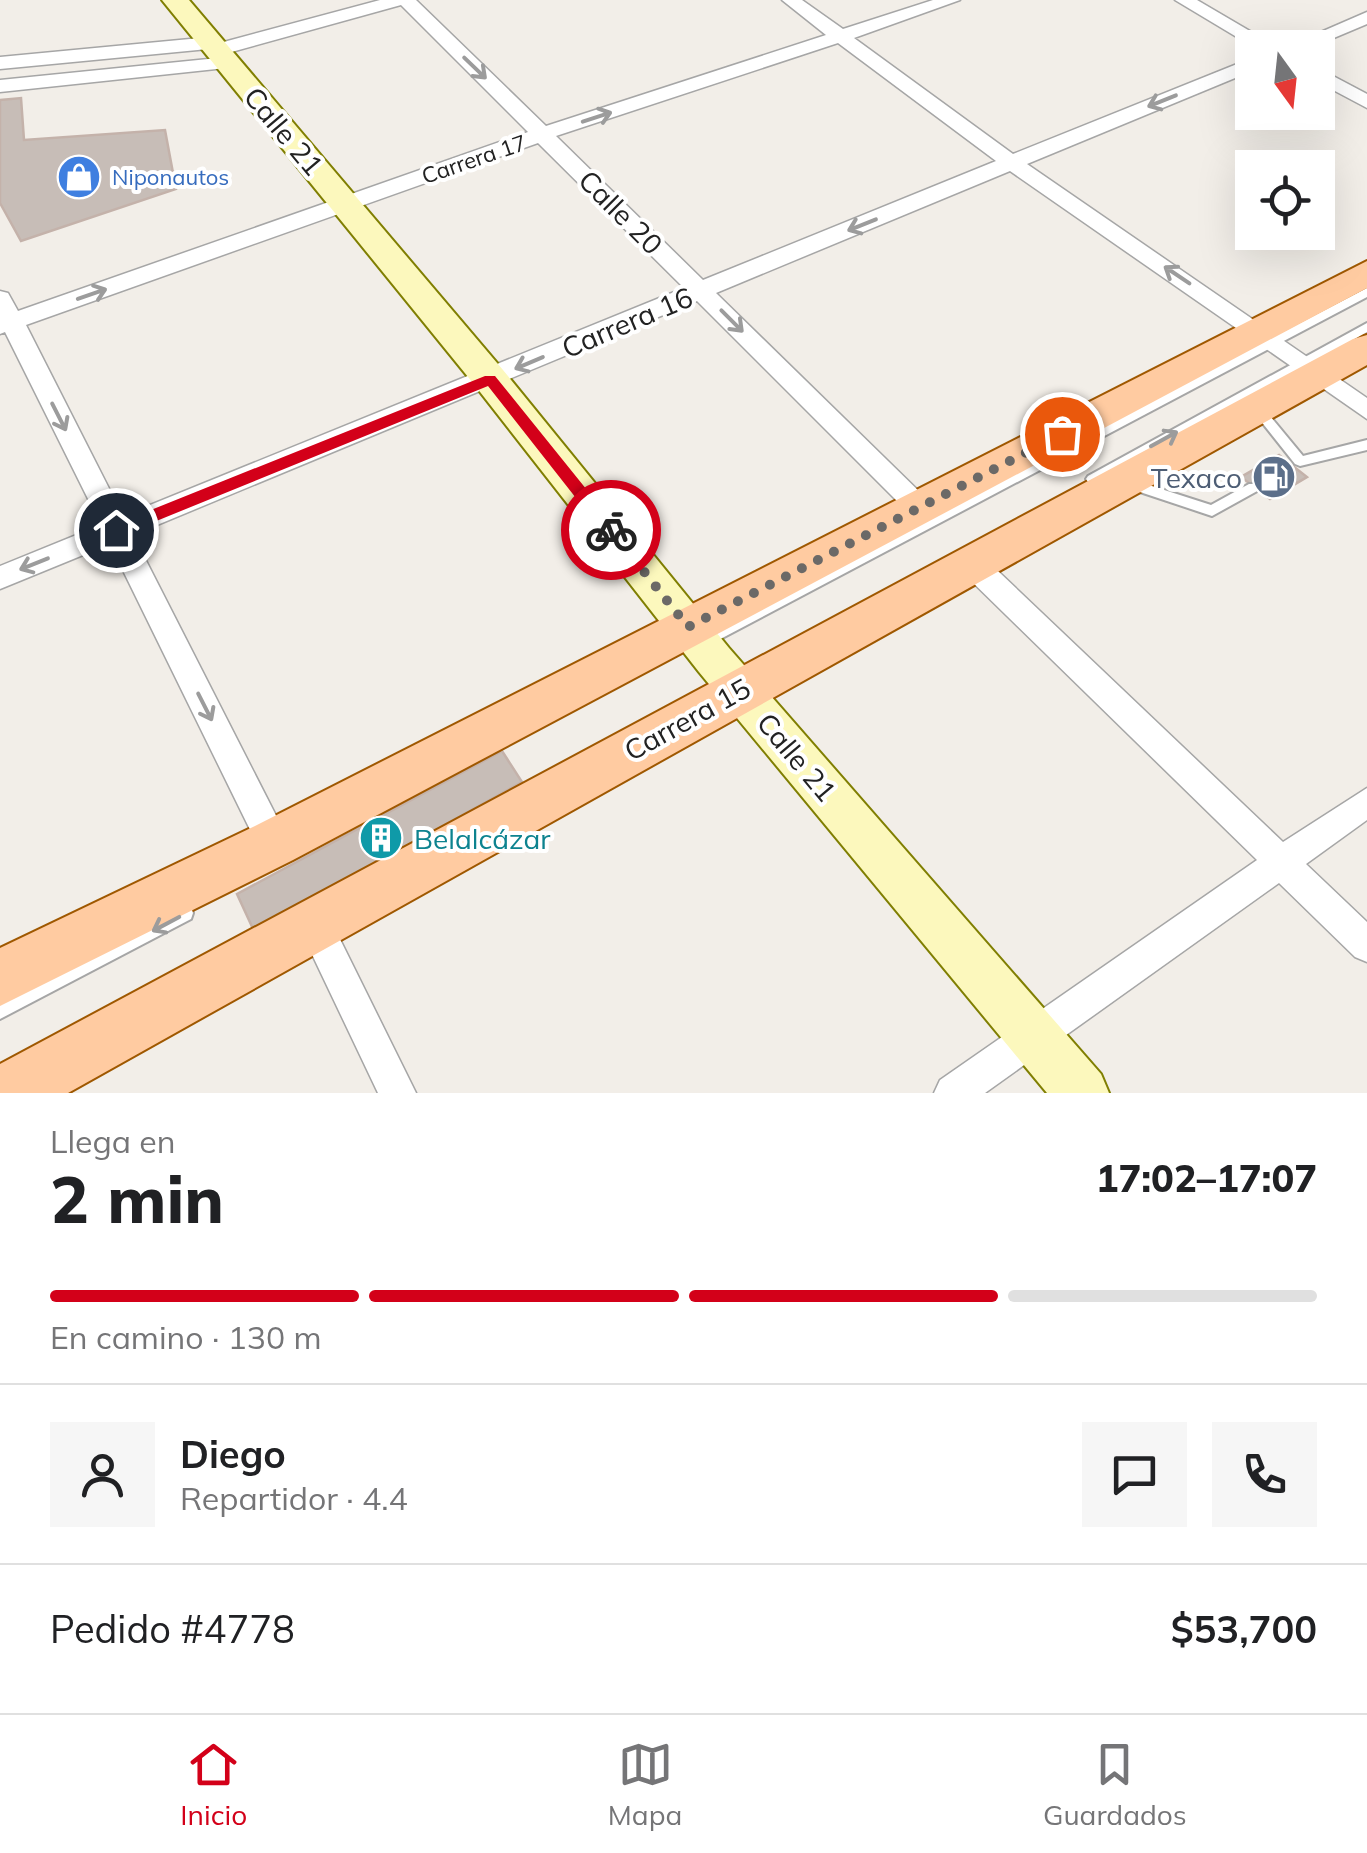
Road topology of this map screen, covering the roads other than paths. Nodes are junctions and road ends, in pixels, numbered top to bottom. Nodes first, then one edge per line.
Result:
1 (175, 0) edge
2 (403, 0) edge
3 (791, 0) edge
4 (951, 0) edge
5 (1184, 0) edge
6 (1367, 17) edge
7 (1238, 30) edge
8 (1335, 30) edge
9 (844, 36) junction
10 (219, 52) junction
11 (0, 63) edge
12 (1235, 71) edge
13 (1335, 84) edge
14 (0, 86) edge
15 (1367, 102) edge
16 (543, 134) junction
17 (1012, 163) junction
18 (345, 204) junction
19 (1367, 273) edge
20 (701, 290) junction
21 (1367, 292) edge
22 (4, 315) edge
23 (1367, 327) edge
24 (1264, 336) junction
25 (1367, 348) edge
26 (1309, 369) junction
27 (490, 379) junction
28 (1256, 407) junction
29 (1367, 410) edge
30 (1367, 444) edge
31 (1123, 482) junction
32 (1254, 487) dead end
33 (921, 508) junction
34 (116, 530) junction
35 (970, 562) junction
36 (0, 578) edge
37 (692, 640) junction
38 (735, 685) junction
39 (583, 758) dead end
40 (1367, 802) edge
41 (274, 843) junction
42 (1282, 862) junction
43 (202, 904) dead end
44 (316, 927) junction
45 (1367, 945) edge
46 (0, 978) edge
47 (0, 1010) edge
48 (1035, 1035) junction
49 (8, 1093) edge
50 (397, 1093) edge
51 (952, 1093) edge
52 (1082, 1093) edge

1 - 10 main road, Calle 21
2 - 10 street
2 -> 16 street, Calle 20
3 - 9 street
4 - 9 street, Carrera 17
5 - 7 street
6 - 8 street
16 -> 9 street, Carrera 17
9 - 17 street
10 - 11 street
10 - 14 street
10 - 18 main road, Calle 21
12 -> 17 street, Carrera 16
13 - 15 street
16 - 18 street, Carrera 17
16 - 20 street, Calle 20
17 -> 20 street, Carrera 16
24 -> 17 street
22 -> 18 street, Carrera 17
18 - 27 main road, Calle 21
19 - 24 main road
20 -> 27 street, Carrera 16
20 -> 33 street, Calle 20
21 - 24 lane
22 -> 34 street
23 - 26 lane
24 - 26 street
24 - 33 main road
24 - 37 lane
25 - 26 main road, Carrera 15
26 - 28 main road, Carrera 15
26 - 29 street
38 -> 26 lane
27 - 34 street, Carrera 16
27 - 37 main road, Calle 21
28 - 30 lane
28 - 31 main road, Carrera 15
31 - 32 lane
31 - 35 main road, Carrera 15
33 - 37 main road
34 -> 36 street, Carrera 16
34 -> 41 street
35 - 38 main road, Carrera 15
35 - 42 street
37 - 38 main road, Calle 21
37 - 41 main road
38 - 39 lane
38 - 44 main road, Carrera 15
38 - 48 main road, Calle 21
40 - 42 street
41 - 46 main road
42 - 45 street
42 - 48 street
43 -> 47 lane
44 - 49 main road, Carrera 15
44 - 50 street
48 - 51 street
48 - 52 main road, Calle 21

